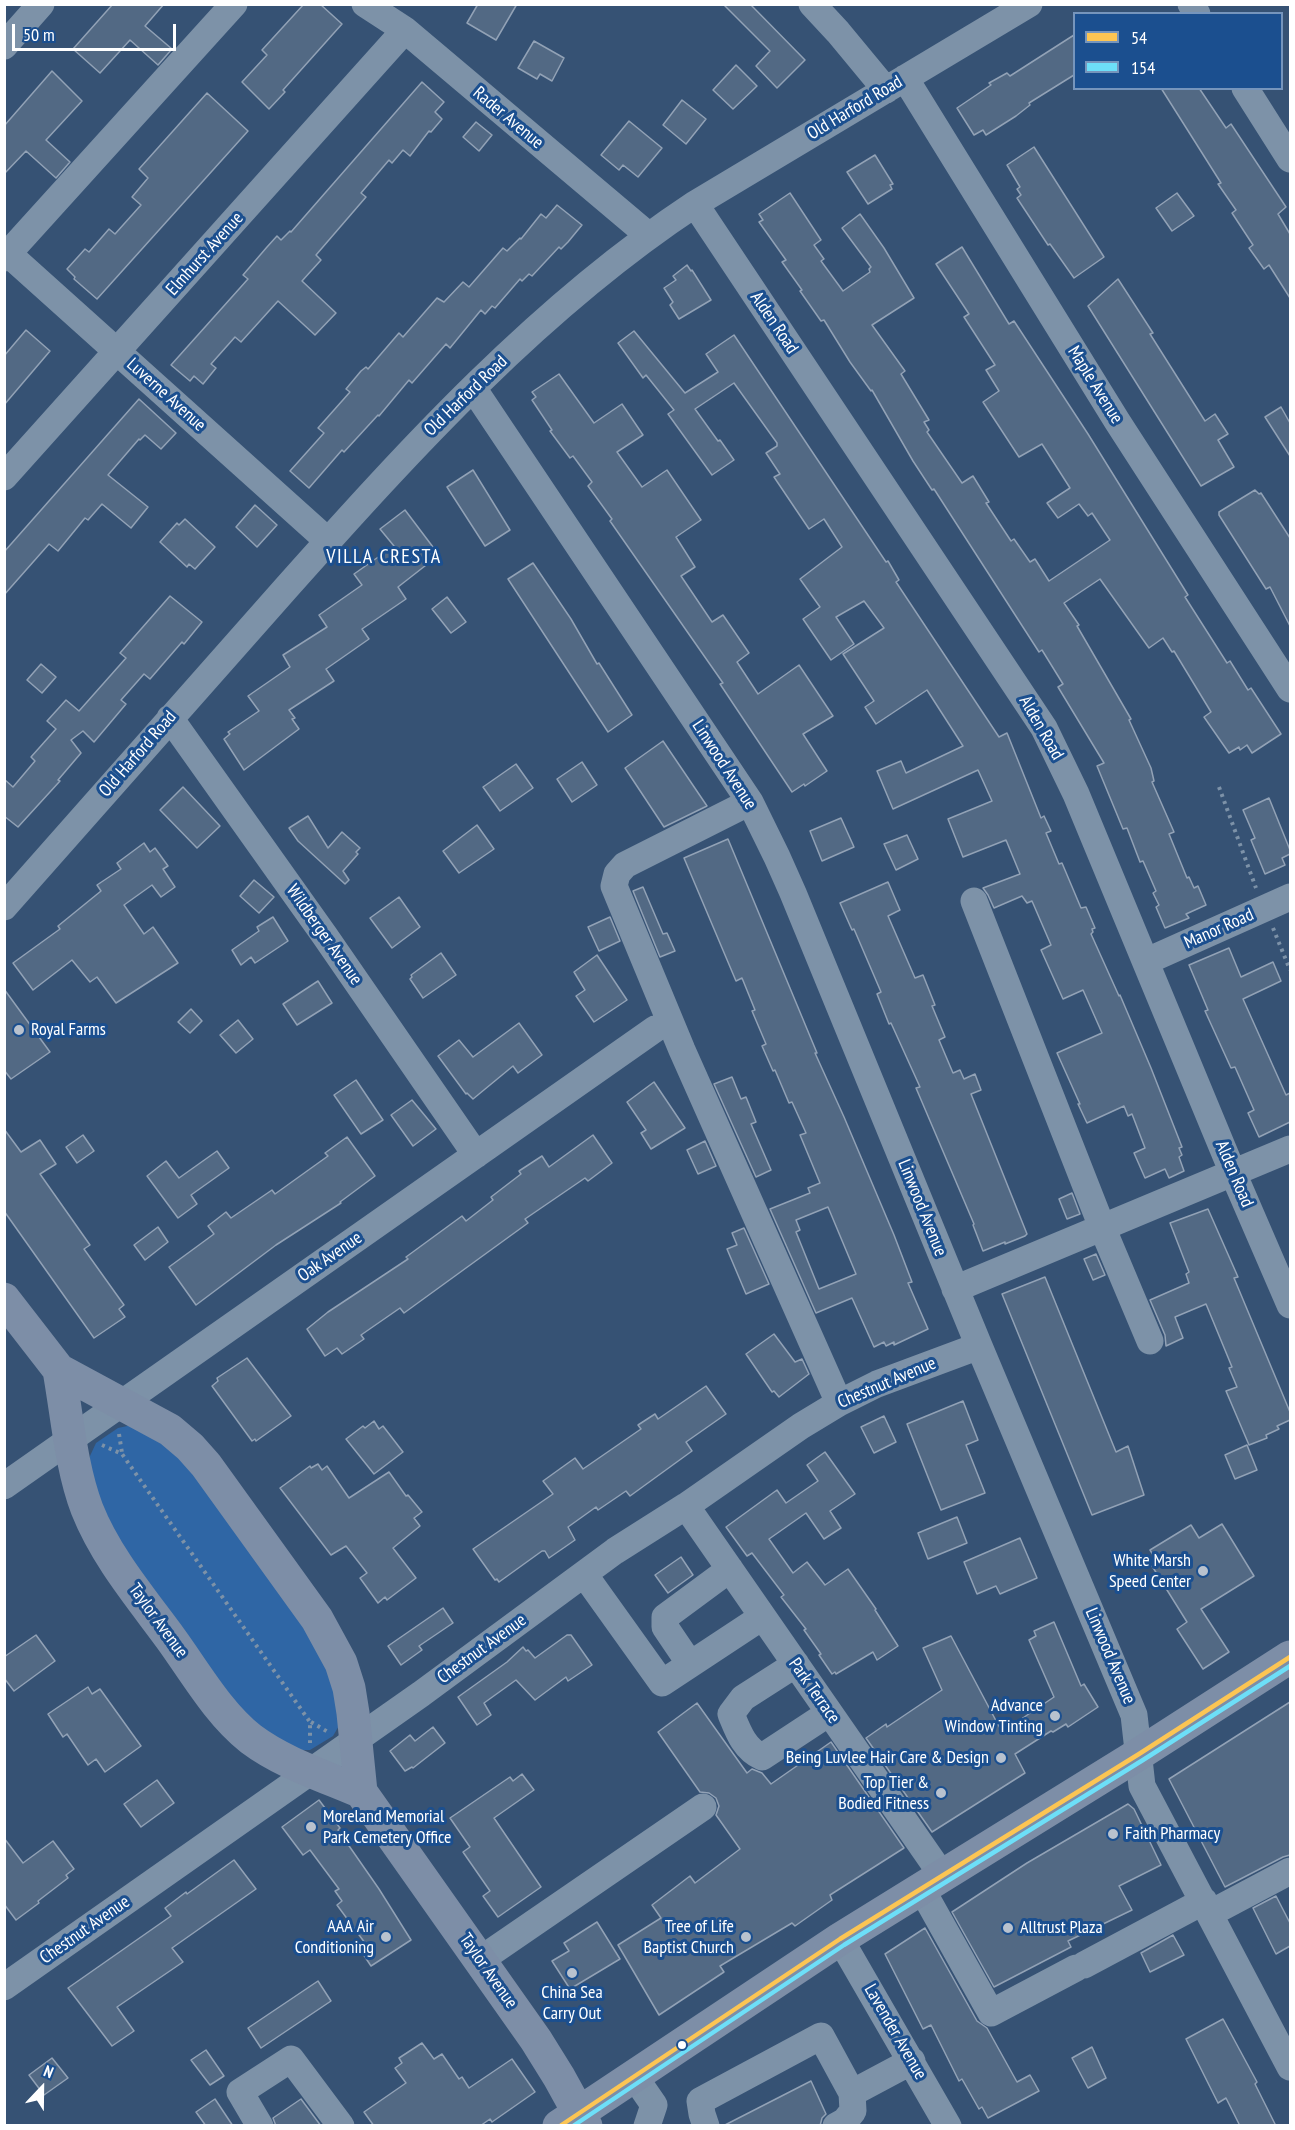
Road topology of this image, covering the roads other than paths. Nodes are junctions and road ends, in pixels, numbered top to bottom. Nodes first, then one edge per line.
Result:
1 (41, 4) edge
2 (234, 4) edge
3 (365, 4) edge
4 (812, 4) edge
5 (1029, 4) edge
6 (405, 30) junction
7 (4, 46) edge
8 (895, 84) junction
9 (1246, 90) edge
10 (1290, 159) edge
11 (695, 204) junction
12 (648, 235) junction
13 (6, 254) edge
14 (117, 351) junction
15 (473, 388) junction
16 (4, 477) edge
17 (328, 541) junction
18 (1290, 689) edge
19 (170, 718) junction
20 (750, 802) junction
21 (1290, 897) edge
22 (974, 901) dead end
23 (4, 907) edge
24 (1147, 961) junction
25 (655, 1029) dead end
26 (1290, 1149) edge
27 (476, 1155) junction
28 (1233, 1173) junction
29 (1102, 1227) junction
30 (955, 1289) junction
31 (1290, 1305) edge
32 (8, 1311) edge
33 (1150, 1341) dead end
34 (979, 1346) junction
35 (59, 1370) junction
36 (839, 1403) junction
37 (119, 1416) junction
38 (84, 1441) junction
39 (4, 1486) edge
40 (686, 1506) junction
41 (730, 1569) junction
42 (584, 1574) junction
43 (762, 1617) junction
44 (1290, 1657) edge
45 (690, 1664) junction
46 (796, 1664) junction
47 (829, 1713) junction
48 (344, 1738) junction
49 (1139, 1754) junction
50 (311, 1761) junction
51 (361, 1792) junction
52 (703, 1807) dead end
53 (1290, 1871) edge
54 (931, 1881) junction
55 (1208, 1907) junction
56 (840, 1938) junction
57 (480, 1960) junction
58 (4, 1986) edge
59 (912, 2061) junction
60 (1290, 2067) edge
61 (634, 2076) junction
62 (852, 2093) junction
63 (703, 2113) edge
64 (575, 2121) edge
65 (260, 2126) edge
66 (341, 2126) edge
67 (647, 2126) edge
68 (837, 2126) edge
69 (948, 2126) edge

1 - 7 street
2 - 13 street
3 - 6 street, Rader Avenue
4 - 8 street, Maple Avenue
5 - 8 street, Old Harford Road
6 - 12 street, Rader Avenue
6 - 14 street, Elmhurst Avenue
8 - 11 street, Old Harford Road
8 - 18 street, Maple Avenue
9 - 10 street
11 - 12 street, Old Harford Road
11 - 24 street, Alden Road
12 - 15 street, Old Harford Road
13 - 14 street, Luverne Avenue
14 - 16 street, Elmhurst Avenue
14 - 17 street, Luverne Avenue
15 - 17 street, Old Harford Road
15 - 20 street, Linwood Avenue
17 - 19 street, Old Harford Road
19 - 23 street, Old Harford Road
19 - 27 street, Wildberger Avenue
20 - 30 street, Linwood Avenue
20 - 36 street
21 - 24 street, Manor Road
22 - 29 street
24 - 28 street, Alden Road
25 - 27 street, Oak Avenue
26 - 28 street
27 - 37 street, Oak Avenue
28 - 29 street
28 - 31 street, Alden Road
29 - 30 street
29 - 33 street
30 - 34 street, Linwood Avenue
32 - 35 main road, Taylor Avenue
34 - 36 street, Chestnut Avenue
34 - 49 street, Linwood Avenue
35 - 37 main road, Taylor Avenue
35 - 38 main road, Taylor Avenue
36 - 40 street, Chestnut Avenue
37 - 38 street, Oak Avenue
37 - 48 main road, Taylor Avenue
38 - 39 street, Oak Avenue
38 - 50 main road, Taylor Avenue
40 - 41 street, Park Terrace
40 - 42 street, Chestnut Avenue
41 - 43 street, Park Terrace
41 - 45 street
42 - 45 street
42 - 48 street, Chestnut Avenue
43 - 45 street
43 - 46 street, Park Terrace
44 - 49 main road
46 - 47 street, Park Terrace
46 - 47 street
47 - 54 street, Park Terrace
48 - 50 street, Chestnut Avenue
48 - 51 main road, Taylor Avenue
49 - 54 main road
49 - 55 street, Linwood Avenue
50 - 51 main road, Taylor Avenue
50 - 58 street, Chestnut Avenue
51 - 57 main road, Taylor Avenue
52 - 57 street
53 - 55 street
54 - 55 street, Park Terrace
54 - 56 main road
55 - 60 street, Linwood Avenue
56 - 59 street, Lavender Avenue
56 - 61 main road
57 - 64 main road, Taylor Avenue
59 - 62 street
59 - 69 street, Lavender Avenue
61 - 64 main road
61 - 67 street
62 - 63 street
62 - 68 street
65 - 66 street

